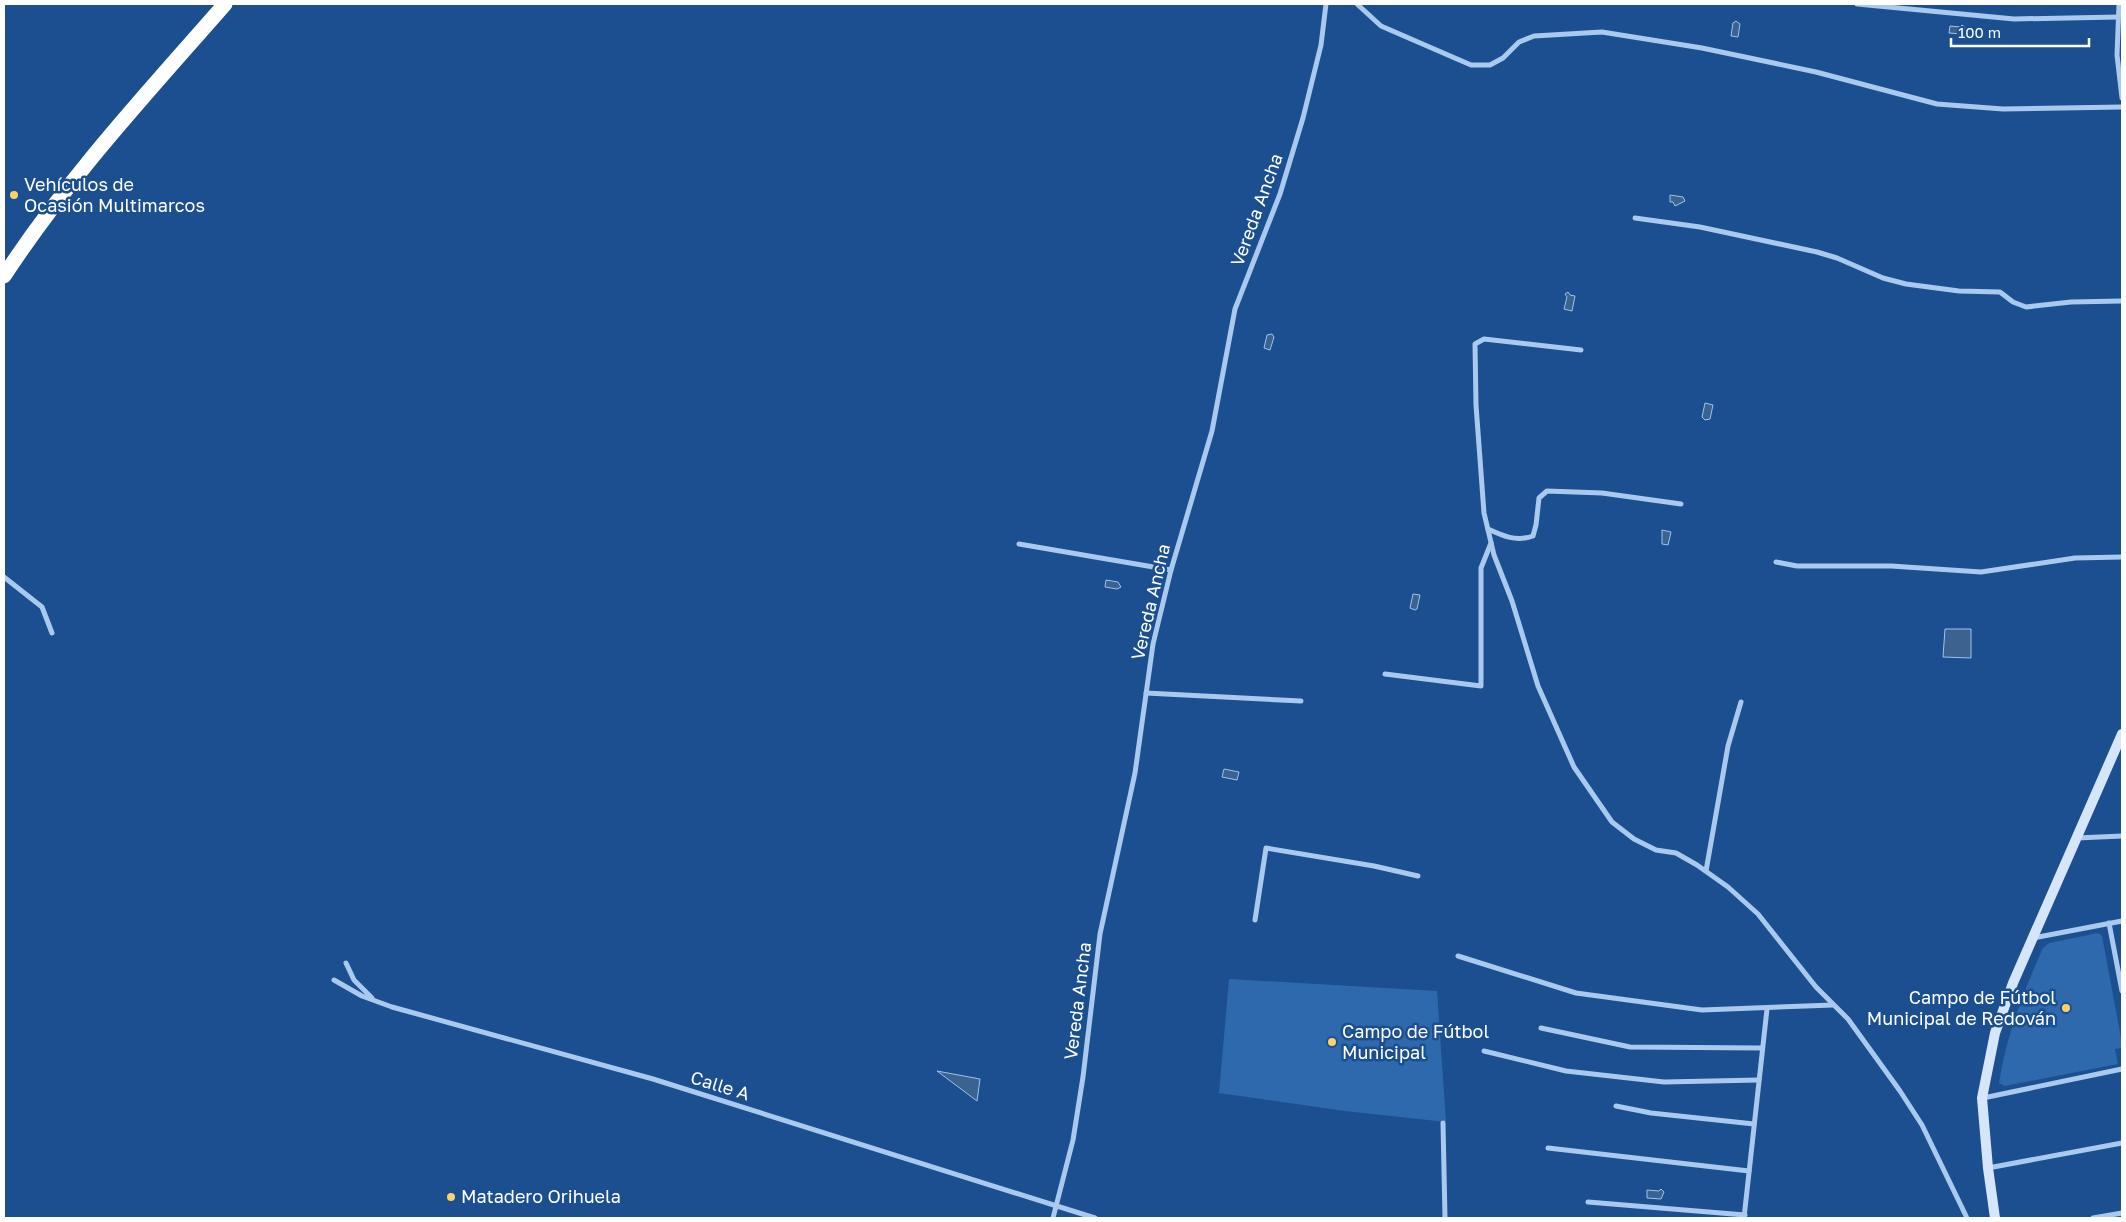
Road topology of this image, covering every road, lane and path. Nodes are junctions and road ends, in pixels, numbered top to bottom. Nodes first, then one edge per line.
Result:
1 (225, 4) edge
2 (1326, 4) edge
3 (1357, 4) edge
4 (1857, 4) edge
5 (2119, 4) edge
6 (2118, 17) junction
7 (2122, 98) edge
8 (2122, 107) edge
9 (1635, 218) dead end
10 (6, 272) edge
11 (2122, 300) edge
12 (1581, 350) dead end
13 (1680, 504) dead end
14 (1488, 529) junction
15 (1491, 543) junction
16 (1019, 544) dead end
17 (2122, 557) edge
18 (1776, 562) dead end
19 (1170, 570) junction
20 (4, 577) edge
21 (52, 633) dead end
22 (1385, 674) dead end
23 (1146, 693) junction
24 (1301, 701) dead end
25 (1742, 702) dead end
26 (2122, 734) edge
27 (2122, 836) edge
28 (2077, 838) junction
29 (1706, 871) junction
30 (1418, 876) dead end
31 (1255, 920) dead end
32 (2122, 921) edge
33 (2109, 923) junction
34 (2033, 938) junction
35 (1458, 956) dead end
36 (346, 962) dead end
37 (334, 980) dead end
38 (2122, 991) edge
39 (374, 1000) junction
40 (1834, 1005) junction
41 (1767, 1008) junction
42 (1541, 1028) dead end
43 (1762, 1048) junction
44 (1484, 1051) dead end
45 (2122, 1069) edge
46 (1759, 1080) junction
47 (1982, 1098) junction
48 (1616, 1106) dead end
49 (1443, 1123) dead end
50 (1754, 1124) junction
51 (2122, 1143) edge
52 (1548, 1148) dead end
53 (1988, 1168) junction
54 (1750, 1170) junction
55 (1588, 1202) dead end
56 (1056, 1206) junction
57 (2122, 1212) edge
58 (1745, 1217) edge
59 (1053, 1218) edge
60 (1095, 1218) edge
61 (1446, 1218) edge
62 (1967, 1218) edge
63 (1996, 1218) edge
64 (2093, 1218) edge

1 - 10 highway
2 - 19 street, Vereda Ancha
3 - 8 street
4 - 6 street
5 - 6 street
6 - 7 street
9 - 11 street
12 - 14 street
13 - 14 street
14 - 15 street
15 - 22 street
15 - 29 street
16 - 19 street
17 - 18 street
19 - 23 street, Vereda Ancha
20 - 21 street
23 - 24 street
23 - 56 street, Vereda Ancha
25 - 29 street
26 - 28 street
27 - 28 street
28 - 34 street
29 - 40 street
30 - 31 street
32 - 33 street
33 - 34 street
33 - 38 street
34 - 47 street
35 - 41 street
36 - 39 street
37 - 39 street, Calle A
39 - 56 street, Calle A
40 - 41 street
40 - 62 street
41 - 43 street
42 - 43 street
43 - 46 street
44 - 46 street
45 - 47 street
46 - 50 street
47 - 53 street
48 - 50 street
49 - 61 street
50 - 54 street
51 - 53 street
52 - 54 street
53 - 63 street
54 - 58 street
55 - 58 street
56 - 59 street, Vereda Ancha
56 - 60 street, Calle A
57 - 64 street

